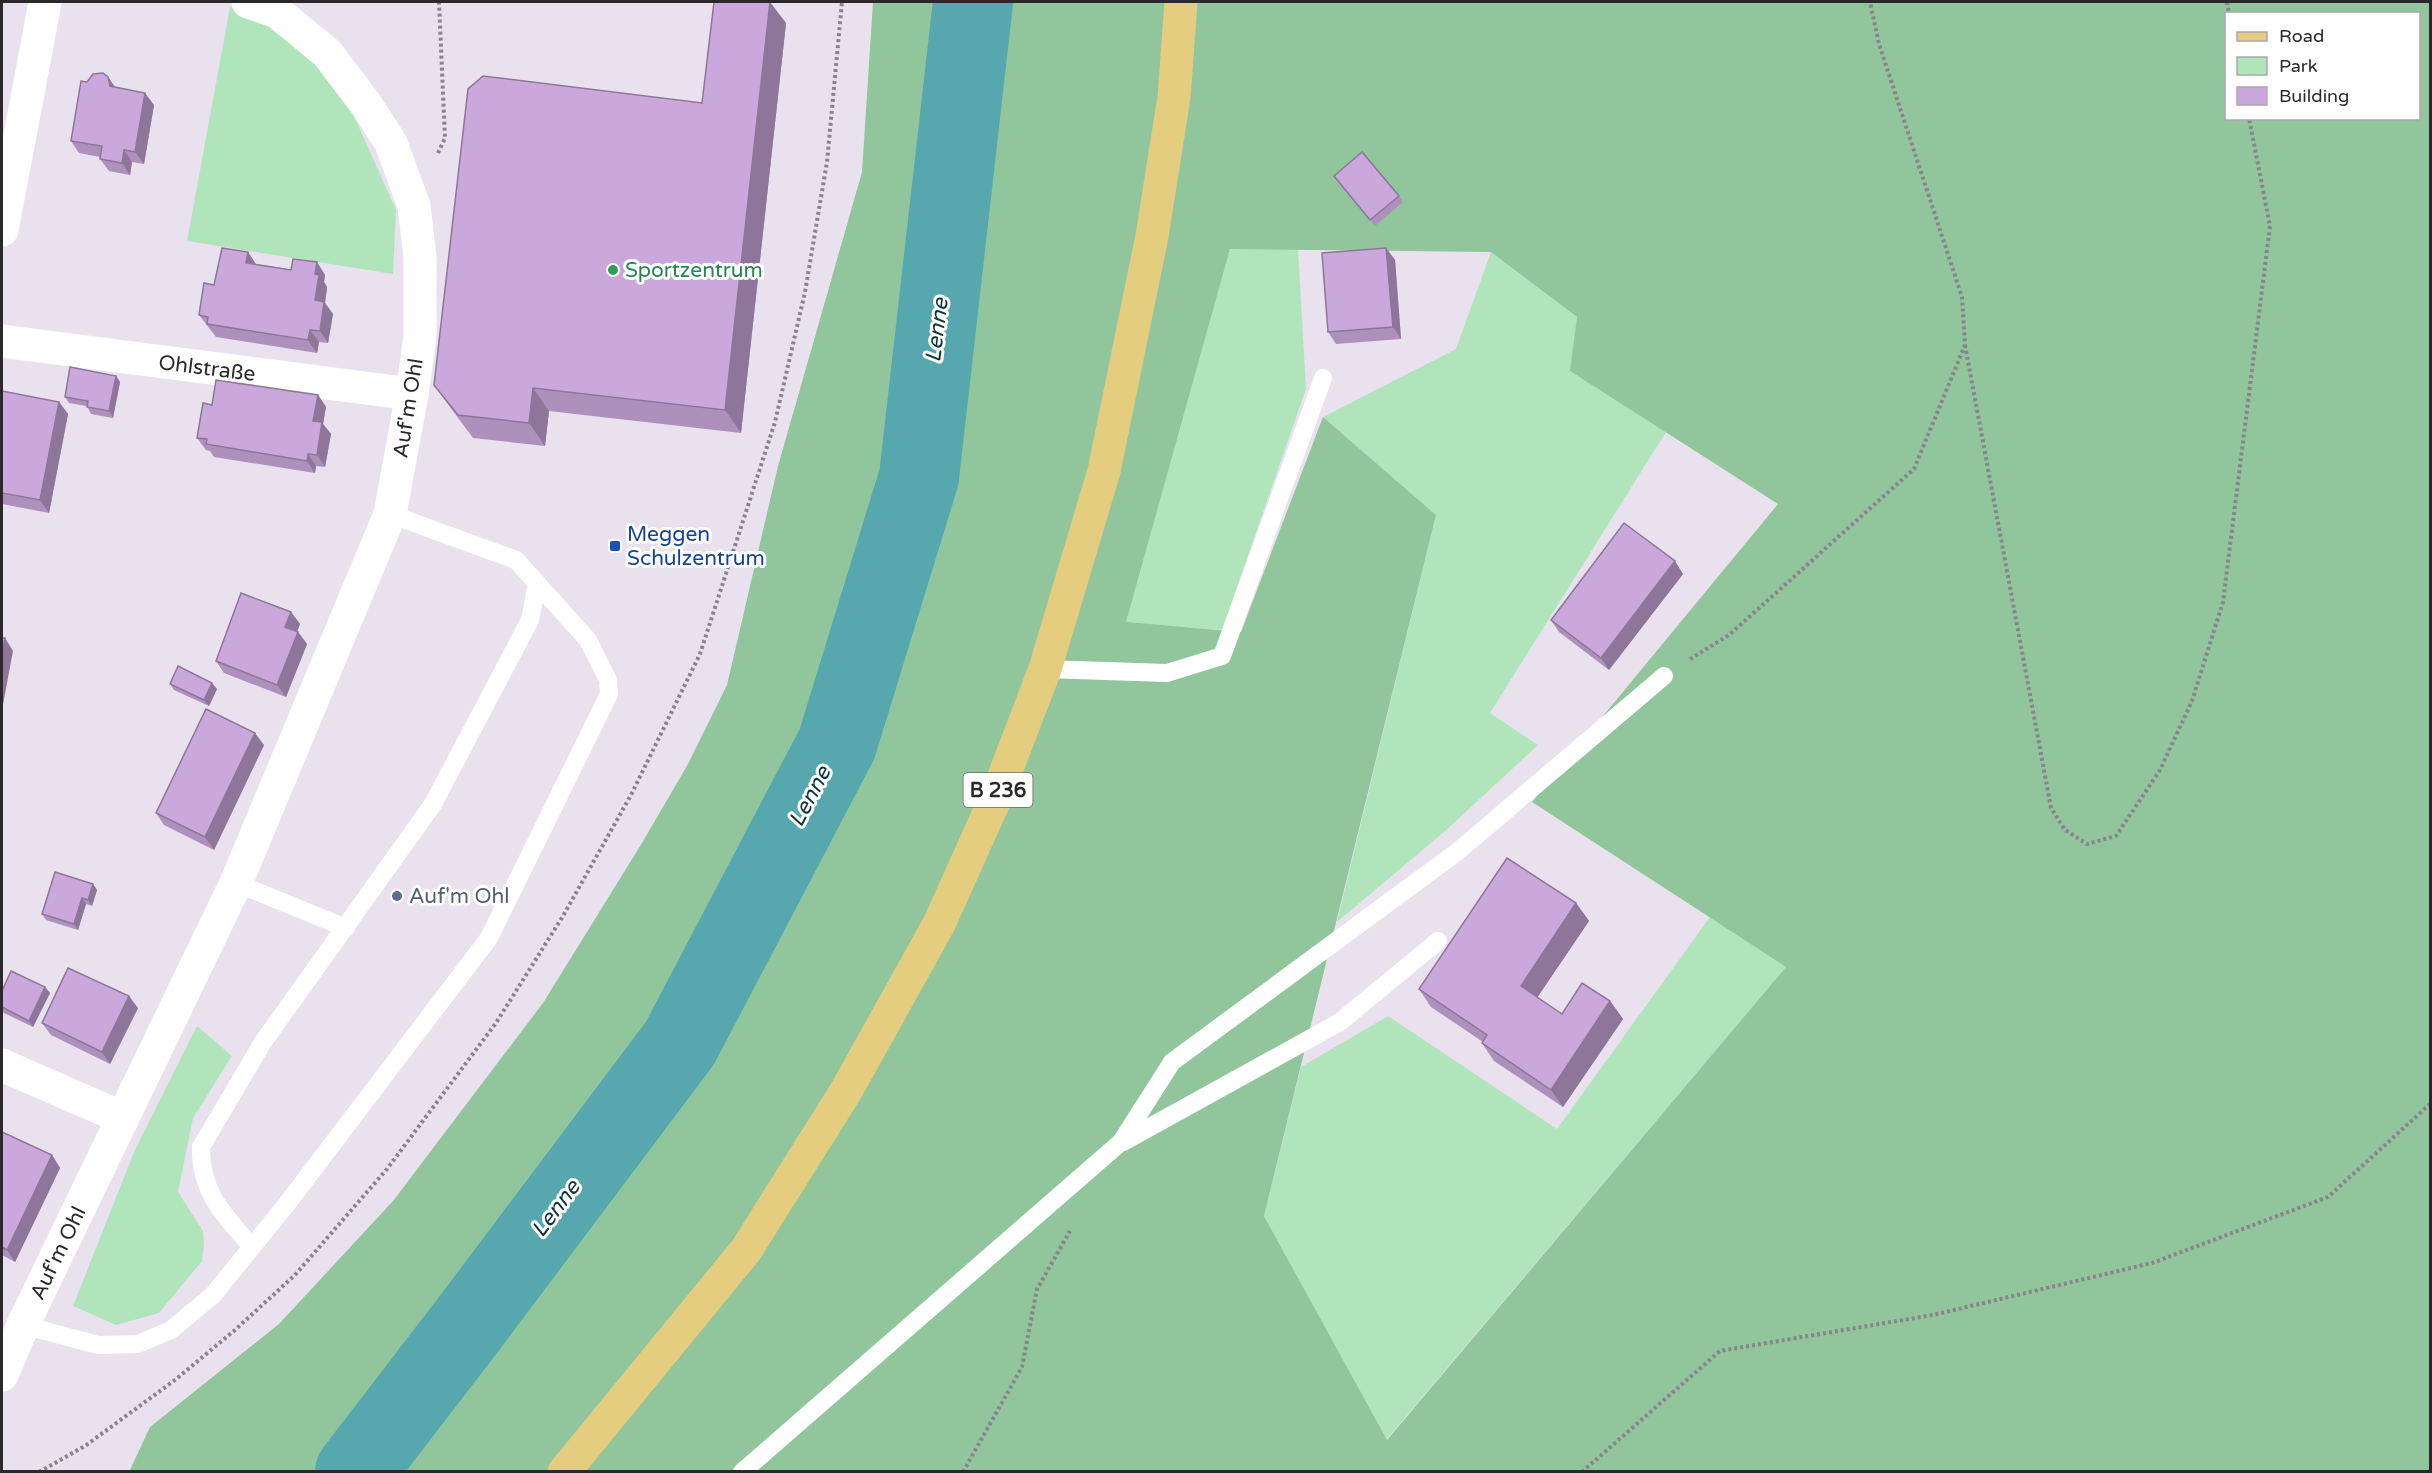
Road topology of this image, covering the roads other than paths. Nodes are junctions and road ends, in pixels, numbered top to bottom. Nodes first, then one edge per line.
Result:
1 (248, 2) edge
2 (1181, 2) edge
3 (45, 3) dead end
4 (2, 230) edge
5 (2, 341) edge
6 (1323, 378) dead end
7 (412, 394) junction
8 (390, 514) junction
9 (537, 583) junction
10 (1045, 669) junction
11 (1664, 676) road end
12 (236, 883) junction
13 (346, 928) junction
14 (1438, 941) dead end
15 (2, 1065) edge
16 (123, 1118) junction
17 (1121, 1142) junction
18 (252, 1247) junction
19 (23, 1324) junction
20 (2, 1375) edge
21 (564, 1472) edge
22 (742, 1472) edge

1 - 7 street, Auf'm Ohl
2 - 10 main road, B 236
3 - 4 street
5 - 7 street, Ohlstraße
6 - 10 lane
7 - 8 street, Auf'm Ohl
8 - 9 lane
8 - 12 street, Auf'm Ohl
9 - 13 lane
9 - 18 lane
10 - 21 main road, B 236
11 - 17 lane
12 - 13 lane
12 - 16 street, Auf'm Ohl
13 - 18 lane
14 - 17 lane
15 - 16 street
16 - 19 street, Auf'm Ohl
17 - 22 lane
18 - 19 lane
19 - 20 street, Auf'm Ohl

